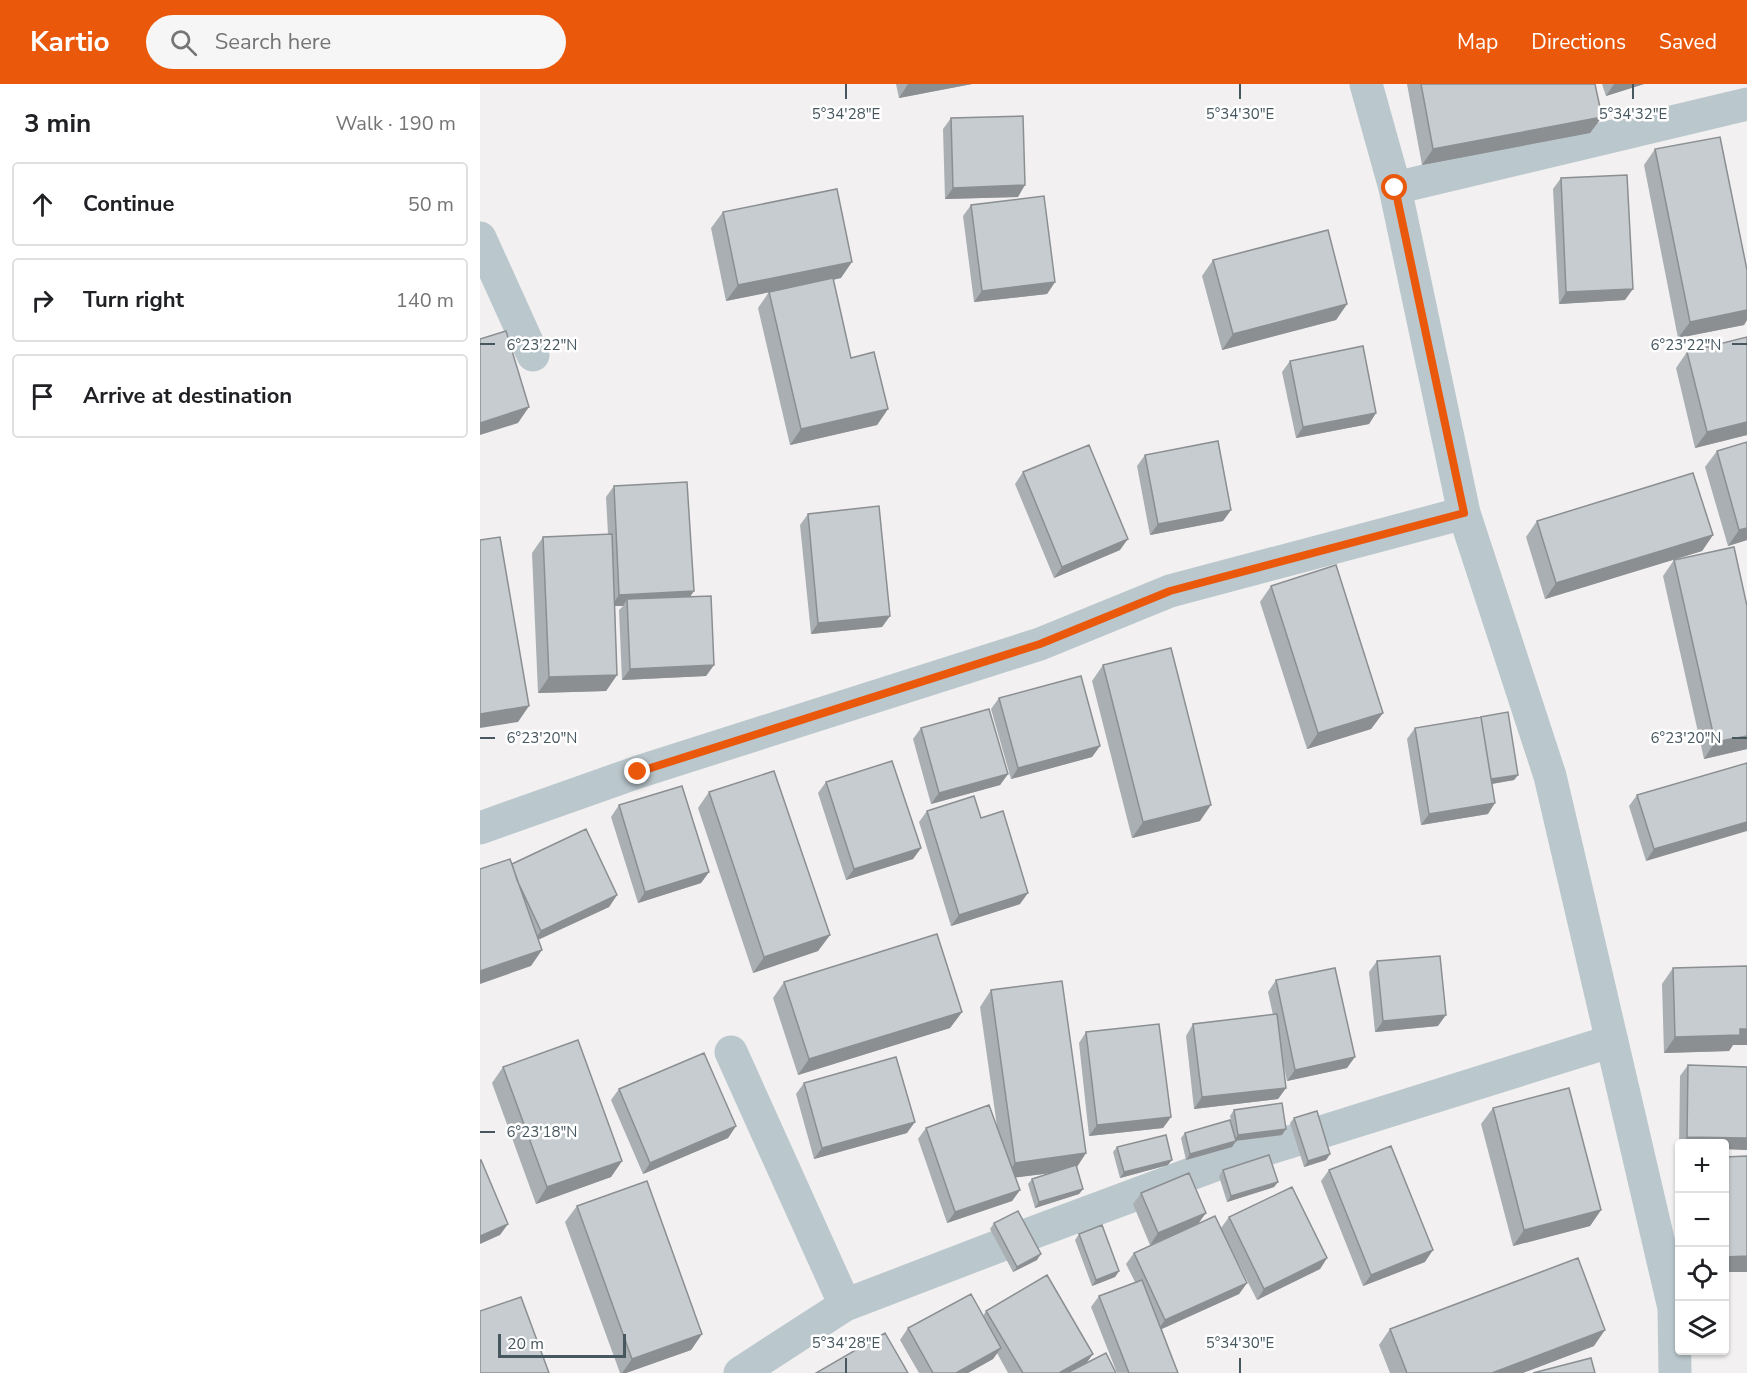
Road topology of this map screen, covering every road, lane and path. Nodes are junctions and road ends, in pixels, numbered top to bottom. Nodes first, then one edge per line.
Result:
1 (1366, 84) edge
2 (1747, 104) edge
3 (1395, 188) junction
4 (480, 238) edge
5 (533, 355) dead end
6 (1464, 513) junction
7 (480, 828) edge
8 (1612, 1041) junction
9 (730, 1052) dead end
10 (845, 1305) junction
11 (740, 1373) edge
12 (1675, 1373) edge

1 - 3 street
2 - 3 street
3 - 6 street
4 - 5 street
6 - 7 street
6 - 8 street
8 - 10 street
8 - 12 street
9 - 10 street
10 - 11 street

